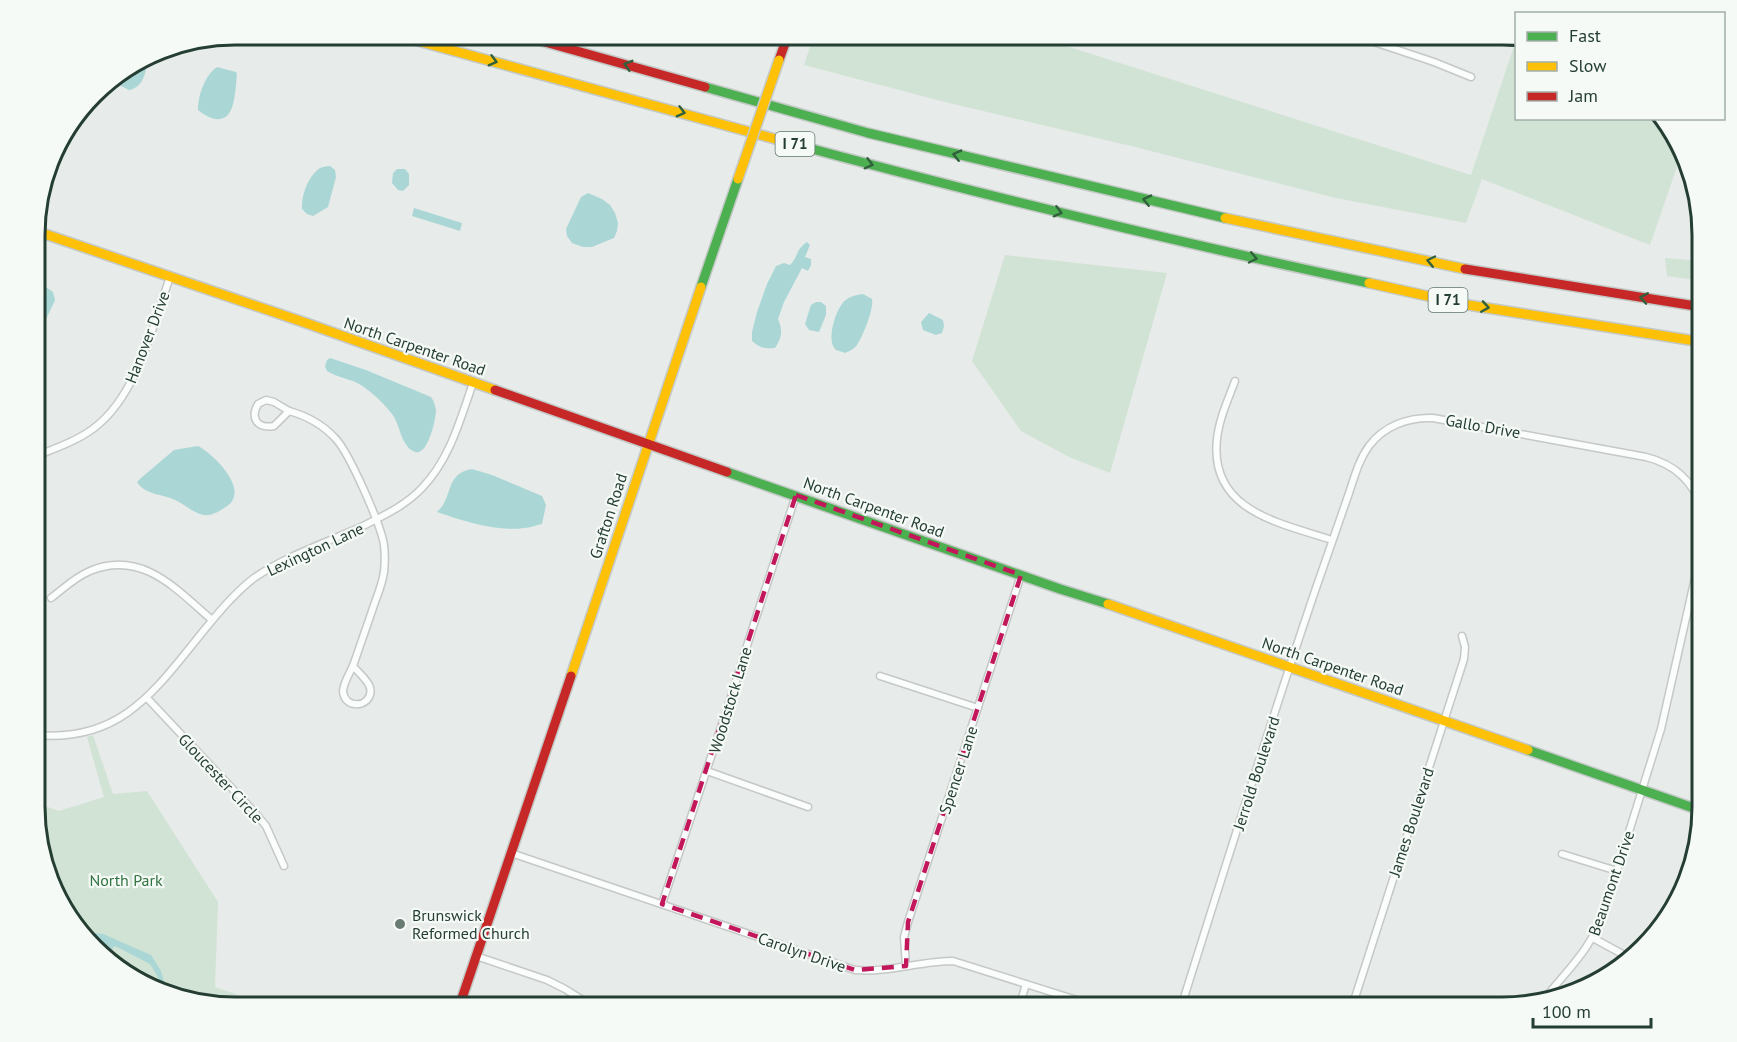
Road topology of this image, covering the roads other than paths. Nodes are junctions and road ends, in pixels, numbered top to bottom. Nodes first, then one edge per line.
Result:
1 (436, 45) edge
2 (559, 45) edge
3 (784, 45) edge
4 (1385, 45) edge
5 (1471, 77) dead end
6 (45, 234) edge
7 (170, 277) junction
8 (1692, 305) edge
9 (1692, 340) edge
10 (1235, 381) dead end
11 (473, 383) junction
12 (289, 411) junction
13 (648, 444) junction
14 (45, 453) edge
15 (1692, 486) edge
16 (796, 495) junction
17 (376, 520) junction
18 (1332, 540) junction
19 (1021, 575) junction
20 (1692, 591) edge
21 (51, 598) dead end
22 (212, 620) junction
23 (1462, 636) dead end
24 (353, 666) junction
25 (1290, 667) junction
26 (880, 676) dead end
27 (147, 698) junction
28 (978, 708) junction
29 (1443, 721) junction
30 (45, 736) edge
31 (707, 771) junction
32 (1642, 790) junction
33 (808, 807) dead end
34 (1692, 808) edge
35 (511, 853) junction
36 (1563, 854) dead end
37 (284, 866) dead end
38 (1617, 871) junction
39 (662, 904) junction
40 (1593, 938) junction
41 (1622, 954) edge
42 (476, 956) junction
43 (906, 966) junction
44 (1026, 984) junction
45 (1551, 991) edge
46 (462, 997) edge
47 (578, 997) edge
48 (1022, 997) edge
49 (1067, 997) edge
50 (1184, 997) edge
51 (1355, 997) edge

1 -> 9 main road, I 71
8 -> 2 main road, I 71
3 - 13 main road, Grafton Road, bridge
4 - 5 street
6 - 7 main road, North Carpenter Road
7 - 11 main road, North Carpenter Road
7 - 14 street, Hanover Drive
10 - 18 street
11 - 13 main road, North Carpenter Road
11 - 17 street, Lexington Lane
12 - 12 street
12 - 17 street
13 - 16 main road, North Carpenter Road
13 - 35 main road, Grafton Road
15 - 18 street, Gallo Drive
16 - 19 main road, North Carpenter Road
16 - 31 street, Woodstock Lane
17 - 22 street, Lexington Lane
17 - 24 street
18 - 25 street, Jerrold Boulevard
19 - 25 main road, North Carpenter Road
19 - 28 street, Spencer Lane
20 - 32 street, Beaumont Drive
21 - 22 street
22 - 27 street, Lexington Lane
23 - 29 street, James Boulevard
24 - 24 street
25 - 29 main road, North Carpenter Road
25 - 50 street, Jerrold Boulevard
26 - 28 street
27 - 30 street, Lexington Lane
27 - 37 street, Gloucester Circle
28 - 43 street, Spencer Lane
29 - 32 main road, North Carpenter Road
29 - 51 street, James Boulevard
31 - 33 street
31 - 39 street, Woodstock Lane
32 - 34 main road, North Carpenter Road
32 - 38 street, Beaumont Drive
35 - 39 street, Carolyn Drive
35 - 42 main road, Grafton Road
36 - 38 street
38 - 40 street, Beaumont Drive
39 - 43 street, Carolyn Drive
40 - 41 street
40 - 45 street, Beaumont Drive
42 - 46 main road, Grafton Road
42 - 47 street
43 - 44 street, Carolyn Drive
44 - 48 street
44 - 49 street, Carolyn Drive

